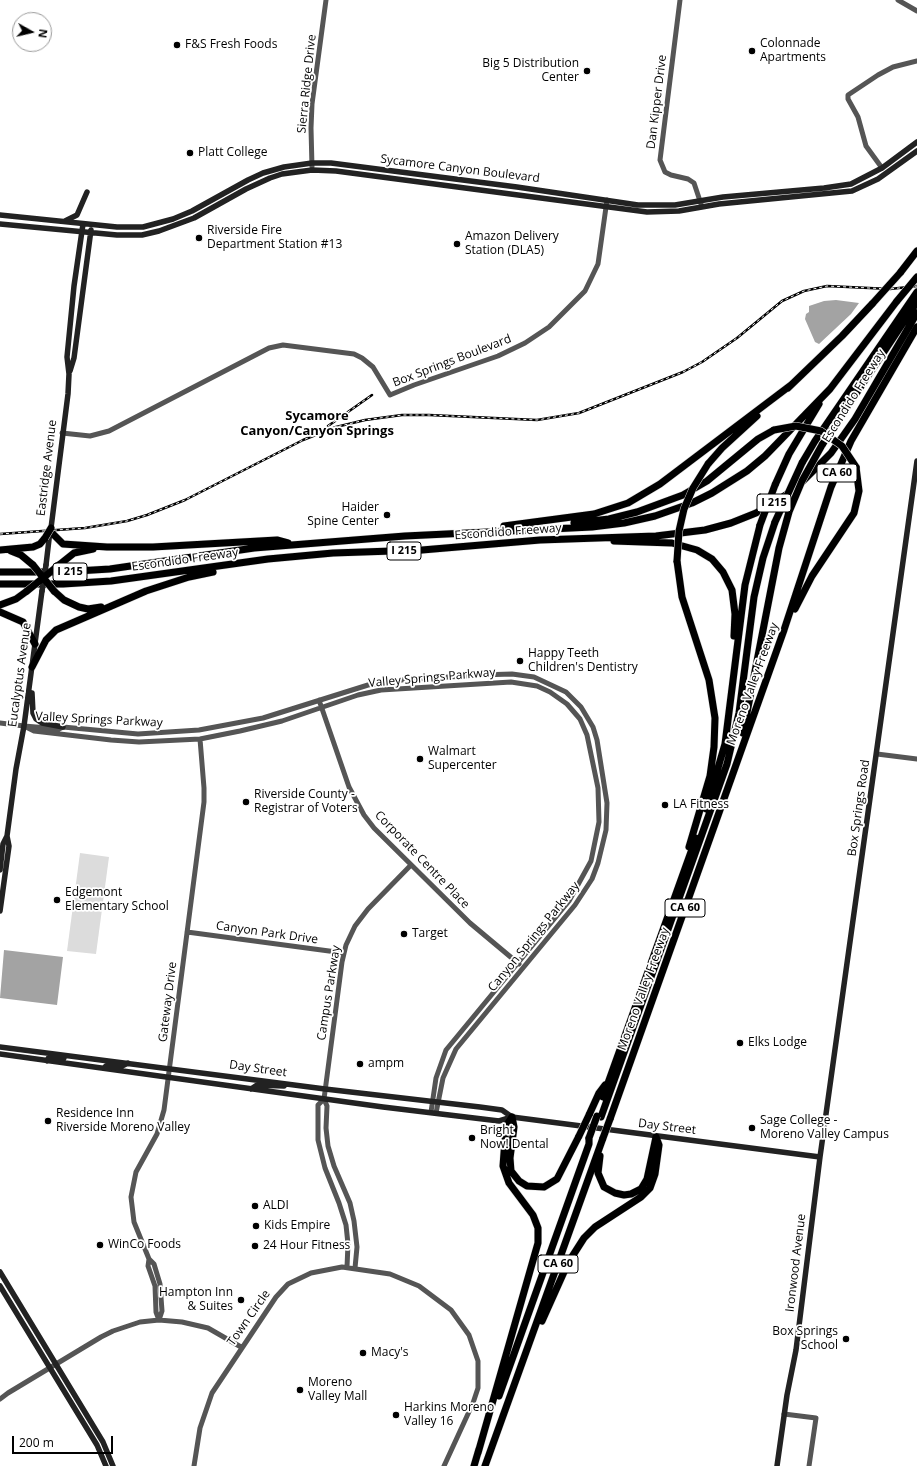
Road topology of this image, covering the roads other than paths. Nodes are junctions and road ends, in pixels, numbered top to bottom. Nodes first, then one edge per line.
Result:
1 (326, 0) edge
2 (680, 0) edge
3 (898, 0) edge
4 (917, 12) edge
5 (917, 61) edge
6 (917, 142) edge
7 (917, 151) edge
8 (312, 163) junction
9 (882, 168) junction
10 (312, 170) junction
11 (87, 192) dead end
12 (215, 198) junction
13 (607, 204) junction
14 (701, 205) junction
15 (205, 212) junction
16 (0, 215) edge
17 (62, 222) junction
18 (0, 224) edge
19 (83, 224) junction
20 (92, 225) junction
21 (81, 232) junction
22 (91, 233) junction
23 (916, 253) edge
24 (917, 277) edge
25 (917, 292) edge
26 (915, 300) edge
27 (917, 313) edge
28 (917, 327) edge
29 (69, 374) junction
30 (792, 385) junction
31 (830, 389) junction
32 (62, 433) junction
33 (917, 461) edge
34 (524, 529) junction
35 (51, 532) junction
36 (405, 536) junction
37 (540, 540) junction
38 (294, 544) junction
39 (107, 547) junction
40 (0, 550) edge
41 (10, 550) junction
42 (268, 559) junction
43 (46, 564) joint
44 (0, 572) edge
45 (44, 578) junction
46 (0, 584) edge
47 (116, 603) junction
48 (0, 605) edge
49 (0, 612) edge
50 (784, 630) junction
51 (35, 644) junction
52 (735, 662) junction
53 (32, 666) junction
54 (31, 676) junction
55 (319, 700) junction
56 (322, 708) junction
57 (586, 714) joint
58 (580, 719) joint
59 (0, 723) edge
60 (24, 726) junction
61 (63, 728) junction
62 (200, 739) junction
63 (877, 754) junction
64 (917, 759) edge
65 (736, 764) junction
66 (7, 836) junction
67 (687, 860) junction
68 (410, 866) junction
69 (0, 870) edge
70 (0, 911) edge
71 (187, 932) junction
72 (344, 953) junction
73 (517, 963) junction
74 (523, 968) junction
75 (0, 1047) edge
76 (42, 1052) junction
77 (0, 1054) edge
78 (74, 1056) junction
79 (20, 1057) junction
80 (47, 1061) junction
81 (128, 1063) junction
82 (104, 1068) junction
83 (169, 1068) junction
84 (168, 1077) junction
85 (609, 1080) junction
86 (292, 1085) junction
87 (251, 1089) junction
88 (325, 1089) junction
89 (324, 1099) junction
90 (435, 1102) junction
91 (434, 1113) junction
92 (512, 1117) junction
93 (599, 1117) junction
94 (656, 1137) junction
95 (602, 1140) junction
96 (820, 1157) junction
97 (347, 1267) junction
98 (356, 1268) junction
99 (0, 1272) edge
100 (0, 1279) edge
101 (0, 1286) edge
102 (14, 1296) junction
103 (7, 1297) junction
104 (23, 1310) junction
105 (160, 1320) junction
106 (241, 1347) junction
107 (56, 1363) junction
108 (50, 1367) junction
109 (514, 1387) junction
110 (0, 1399) edge
111 (784, 1414) junction
112 (478, 1453) junction
113 (106, 1466) edge
114 (113, 1466) edge
115 (194, 1466) edge
116 (444, 1466) edge
117 (474, 1466) edge
118 (485, 1466) edge
119 (777, 1466) edge
120 (809, 1466) edge

1 - 8 street, Sierra Ridge Drive
2 - 14 street, Dan Kipper Drive
3 - 4 street
5 - 9 street
6 - 9 main road, Sycamore Canyon Boulevard
7 - 14 main road, Sycamore Canyon Boulevard
8 - 10 street, Sierra Ridge Drive
8 - 12 main road, Sycamore Canyon Boulevard
8 - 13 main road, Sycamore Canyon Boulevard
9 - 14 main road, Sycamore Canyon Boulevard
10 - 13 main road, Sycamore Canyon Boulevard
10 - 15 main road, Sycamore Canyon Boulevard
11 - 17 main road
12 - 15 main road
12 - 20 main road, Sycamore Canyon Boulevard
13 - 14 main road, Sycamore Canyon Boulevard
13 - 32 street, Box Springs Boulevard
15 - 22 main road, Sycamore Canyon Boulevard
16 - 17 main road, Sycamore Canyon Boulevard
17 - 19 main road, Sycamore Canyon Boulevard
18 - 21 main road, Sycamore Canyon Boulevard
19 - 20 main road, Sycamore Canyon Boulevard
19 - 21 main road, Eastridge Avenue
20 - 22 main road, Eastridge Avenue
21 - 22 main road, Sycamore Canyon Boulevard
21 - 29 main road, Eastridge Avenue
22 - 29 main road, Eastridge Avenue
23 - 30 highway, bridge
24 - 31 highway, Escondido Freeway / I 215, bridge
25 - 26 highway
26 - 65 highway, bridge
26 - 93 highway, bridge
27 - 37 highway, Escondido Freeway / I 215
28 - 50 highway, Moreno Valley Freeway / CA 60
29 - 32 main road, Eastridge Avenue
30 - 36 highway
30 - 67 highway, bridge
31 - 34 highway, Escondido Freeway / I 215
31 - 52 highway, Moreno Valley Freeway / CA 60, bridge
32 - 35 main road, Eastridge Avenue
33 - 63 main road, Box Springs Road
34 - 36 highway, Escondido Freeway / I 215
34 - 50 highway, bridge
35 - 39 highway
35 - 41 highway
35 - 43 main road, Eastridge Avenue
36 - 38 highway, Escondido Freeway / I 215
37 - 42 highway, Escondido Freeway / I 215
37 - 52 highway
38 - 39 highway
38 - 44 highway, Escondido Freeway / I 215
39 - 45 highway, bridge
40 - 41 highway
41 - 45 highway, bridge
42 - 46 highway, Escondido Freeway / I 215
42 - 47 highway
43 - 45 main road, Eucalyptus Avenue, bridge
45 - 47 highway, bridge
45 - 48 highway, bridge
45 - 51 main road, Eucalyptus Avenue, bridge
47 - 53 highway
49 - 51 highway
50 - 65 highway, Moreno Valley Freeway / CA 60
51 - 53 main road, Eucalyptus Avenue
52 - 67 highway, Moreno Valley Freeway / CA 60
53 - 54 main road, Eucalyptus Avenue
54 - 60 main road, Eucalyptus Avenue
54 - 61 main road
55 - 56 street, Corporate Centre Place
55 - 57 street, Valley Springs Parkway
55 - 61 street, Valley Springs Parkway
56 - 58 street, Valley Springs Parkway
56 - 62 street, Valley Springs Parkway
56 - 68 street, Corporate Centre Place
57 - 74 street, Canyon Springs Parkway
58 - 73 street, Canyon Springs Parkway
59 - 60 street
60 - 61 street, Valley Springs Parkway
60 - 62 street, Valley Springs Parkway
60 - 66 main road, Eucalyptus Avenue
62 - 71 street, Gateway Drive
63 - 64 street
63 - 96 main road, Box Springs Road
65 - 95 highway, Moreno Valley Freeway / CA 60, bridge
66 - 69 main road, Eucalyptus Avenue
66 - 70 main road, Eucalyptus Avenue
67 - 85 highway, Moreno Valley Freeway / CA 60
68 - 72 street, Campus Parkway
68 - 73 street, Corporate Centre Place
71 - 72 street, Canyon Park Drive
71 - 83 street, Gateway Drive
72 - 88 street, Campus Parkway
73 - 74 street, Corporate Centre Place
73 - 90 street, Canyon Springs Parkway
74 - 90 street, Canyon Springs Parkway
75 - 76 main road, Day Street
76 - 78 main road, Day Street
76 - 79 main road
77 - 79 main road, Day Street
78 - 80 main road
78 - 81 main road, Day Street
79 - 80 main road, Day Street
80 - 82 main road, Day Street
81 - 82 main road
81 - 83 main road, Day Street
82 - 84 main road, Day Street
83 - 84 street, Gateway Drive
83 - 86 main road, Day Street
84 - 87 main road, Day Street
84 - 105 street, Gateway Drive
85 - 92 highway, bridge
85 - 93 highway, Moreno Valley Freeway / CA 60
86 - 87 main road
86 - 88 main road, Day Street
87 - 89 main road, Day Street
88 - 89 street, Campus Parkway
88 - 90 main road, Day Street
89 - 91 main road, Day Street
89 - 97 street, Campus Parkway
89 - 98 street, Campus Parkway
90 - 91 street, Canyon Springs Parkway
90 - 92 main road, Day Street
91 - 92 main road, Day Street
92 - 94 main road, Day Street
92 - 112 highway
93 - 112 highway, Moreno Valley Freeway / CA 60, bridge
94 - 95 highway
94 - 96 main road, Day Street
94 - 109 highway
95 - 109 highway, Moreno Valley Freeway / CA 60
96 - 111 main road, Ironwood Avenue
97 - 98 street, Town Circle
97 - 106 street, Town Circle
98 - 116 street, Town Circle
99 - 102 main road
100 - 102 main road
101 - 103 main road
102 - 104 main road
103 - 104 main road
103 - 108 main road
104 - 107 main road
105 - 106 street
105 - 107 street
106 - 115 street, Town Circle
107 - 108 street
107 - 114 main road
108 - 110 street
108 - 113 main road
109 - 118 highway, Moreno Valley Freeway / CA 60
111 - 119 main road, Ironwood Avenue
111 - 120 street
112 - 117 highway, Moreno Valley Freeway / CA 60

